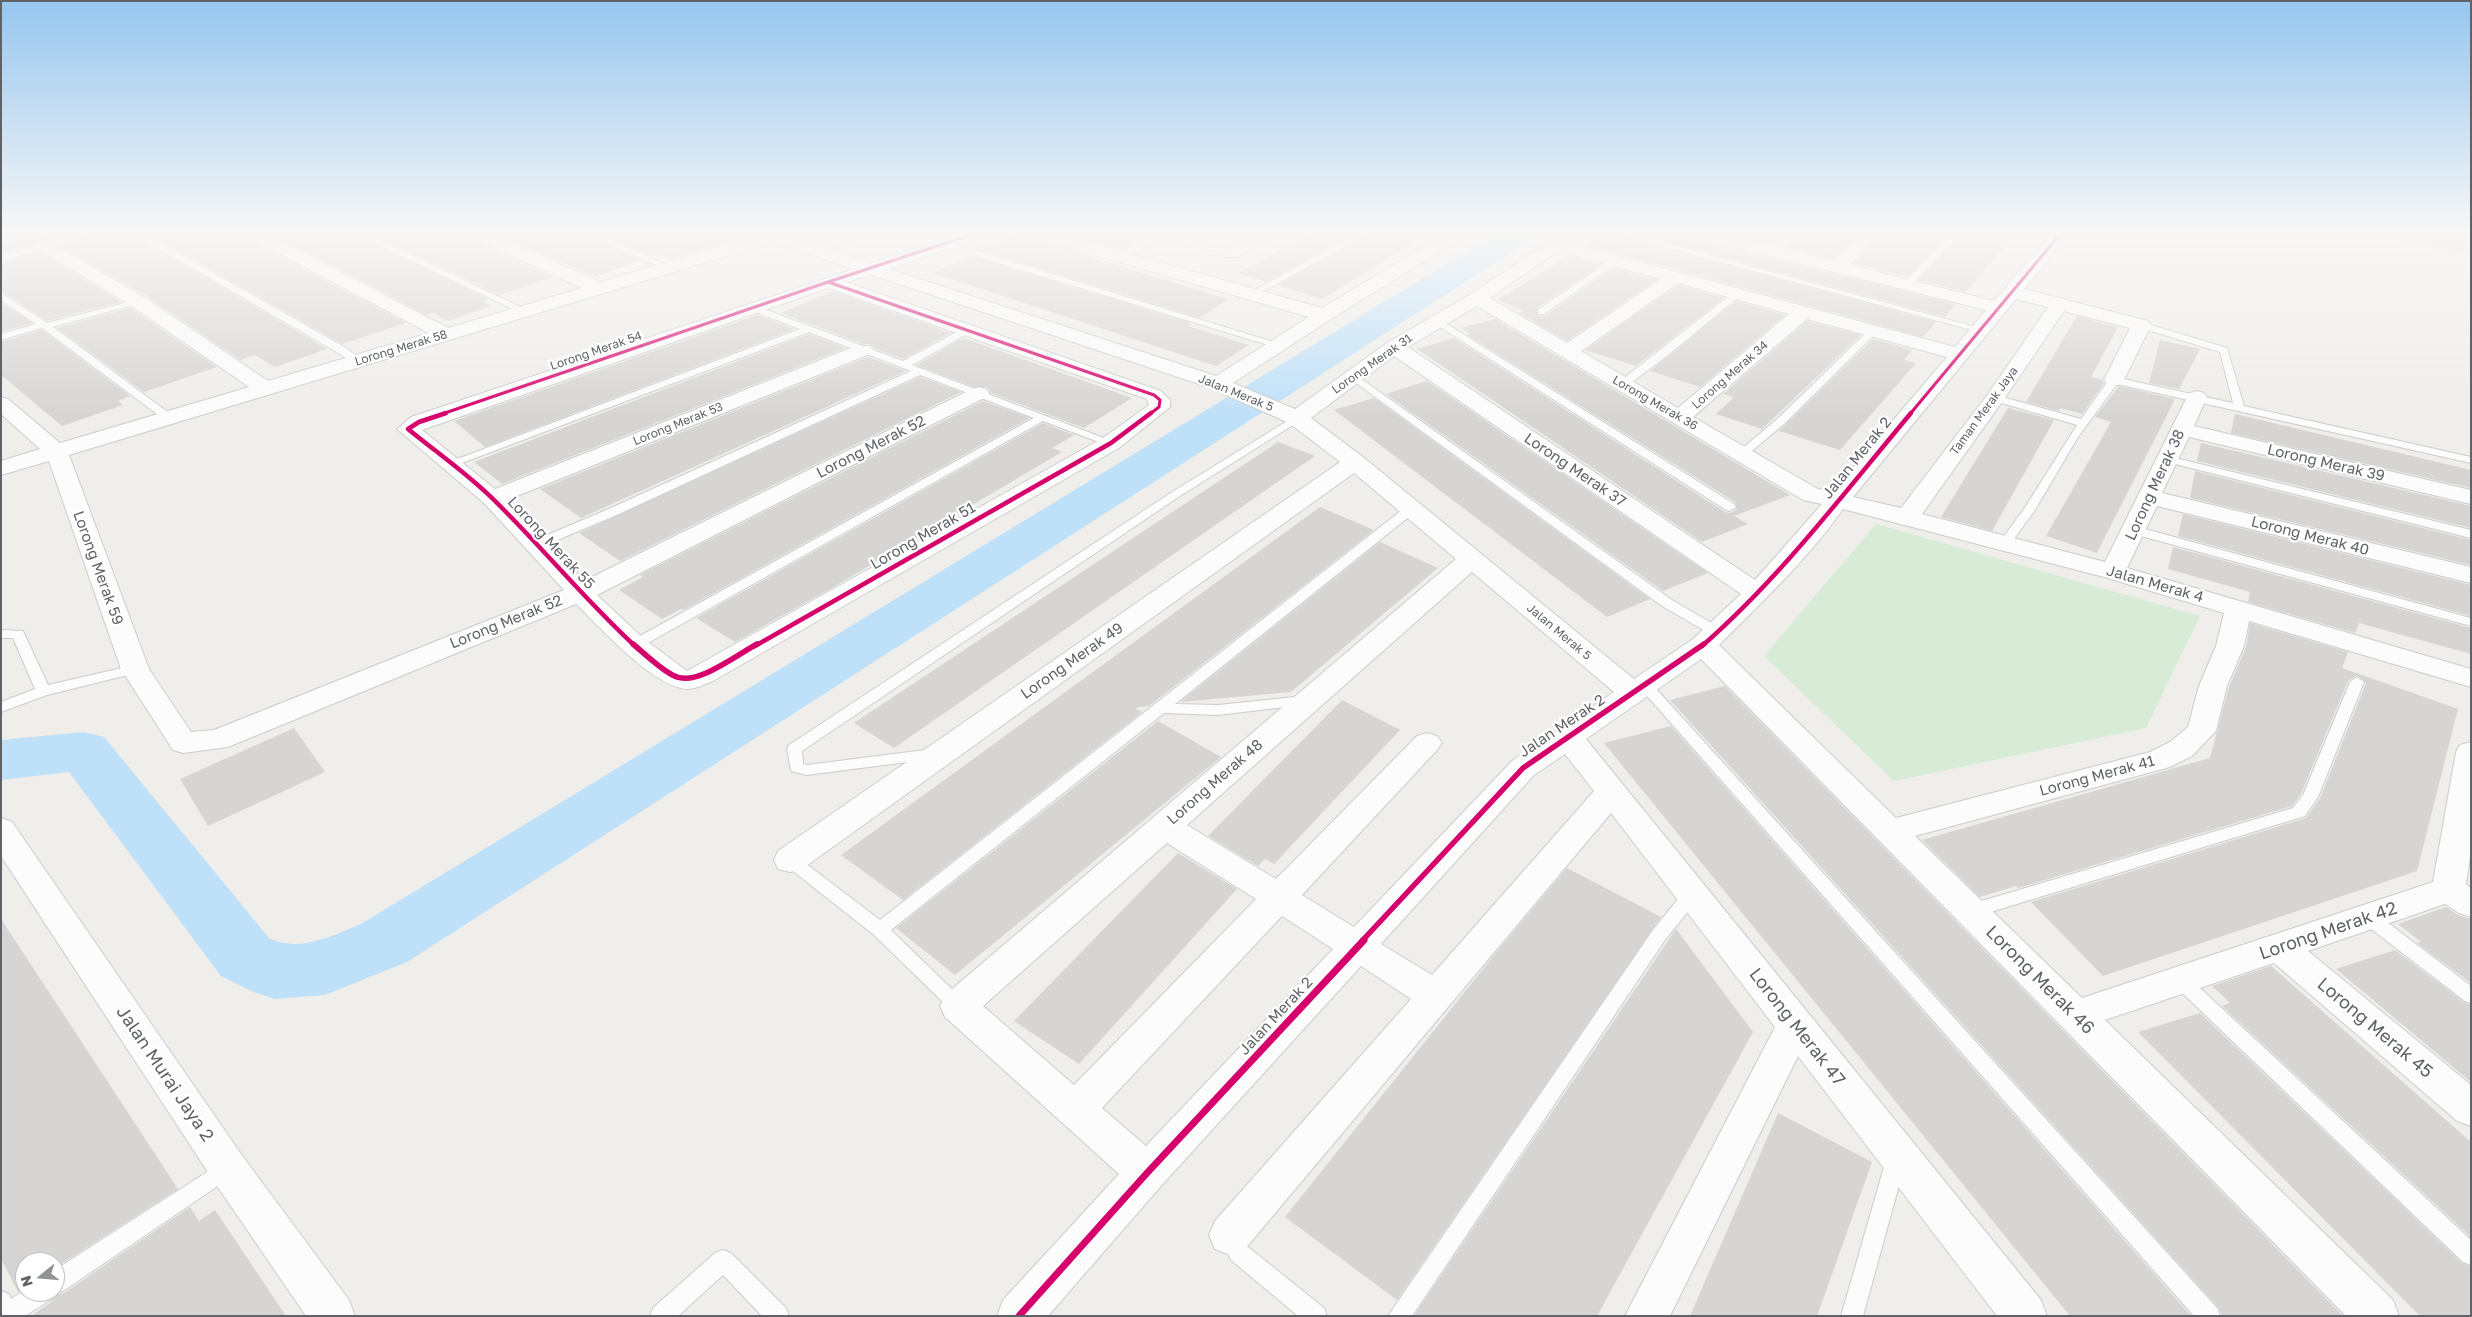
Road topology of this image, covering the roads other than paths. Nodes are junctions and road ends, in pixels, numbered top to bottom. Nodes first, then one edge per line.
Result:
1 (125, 293) edge
2 (244, 293) edge
3 (368, 293) edge
4 (485, 293) edge
5 (585, 293) edge
6 (795, 293) edge
7 (861, 293) edge
8 (949, 293) edge
9 (1108, 293) edge
10 (1359, 293) edge
11 (1484, 293) edge
12 (1568, 293) edge
13 (1652, 293) edge
14 (1917, 293) edge
15 (1938, 293) edge
16 (2012, 293) edge
17 (1252, 294) edge
18 (1737, 294) joint
19 (1, 296) edge
20 (1477, 298) junction
21 (137, 301) junction
22 (2059, 304) junction
23 (752, 308) junction
24 (1998, 310) junction
25 (524, 312) junction
26 (1541, 312) dead end
27 (1803, 312) junction
28 (1324, 315) junction
29 (1437, 321) junction
30 (44, 325) junction
31 (2141, 325) junction
32 (809, 329) junction
33 (967, 330) junction
34 (1873, 331) junction
35 (447, 335) junction
36 (1, 337) edge
37 (1278, 345) junction
38 (1394, 346) junction
39 (864, 350) junction
40 (1568, 351) junction
41 (1960, 354) junction
42 (359, 361) junction
43 (904, 365) junction
44 (920, 371) junction
45 (1353, 376) junction
46 (2114, 380) junction
47 (1623, 384) junction
48 (1226, 388) junction
49 (266, 389) junction
50 (979, 393) junction
51 (2197, 397) junction
52 (1995, 398) junction
53 (1, 403) edge
54 (2239, 407) junction
55 (1043, 417) junction
56 (169, 418) junction
57 (1297, 418) junction
58 (1680, 418) junction
59 (419, 422) joint
60 (2083, 423) junction
61 (2181, 429) junction
62 (1111, 443) junction
63 (57, 452) junction
64 (1742, 454) junction
65 (2167, 459) junction
66 (2471, 460) edge
67 (1354, 462) junction
68 (450, 464) junction
69 (1, 468) edge
70 (2149, 497) junction
71 (2471, 497) edge
72 (492, 498) junction
73 (1837, 501) junction
74 (1730, 507) dead end
75 (1411, 509) junction
76 (1908, 517) junction
77 (2134, 530) junction
78 (2471, 534) edge
79 (2004, 543) junction
80 (537, 544) junction
81 (1472, 559) junction
82 (2113, 572) junction
83 (2471, 575) edge
84 (580, 593) junction
85 (1757, 593) junction
86 (2238, 608) junction
87 (2471, 622) edge
88 (7, 633) edge
89 (1710, 638) junction
90 (634, 645) junction
91 (135, 669) junction
92 (2471, 678) edge
93 (688, 680) joint
94 (2357, 682) dead end
95 (1639, 689) junction
96 (43, 691) junction
97 (1308, 701) junction
98 (1, 707) edge
99 (1161, 708) junction
100 (1568, 737) junction
101 (183, 743) joint
102 (1427, 743) dead end
103 (2471, 752) edge
104 (941, 753) junction
105 (1611, 792) junction
106 (1165, 826) junction
107 (1, 830) edge
108 (1890, 831) junction
109 (790, 860) joint
110 (1692, 894) junction
111 (2459, 897) edge
112 (1279, 898) junction
113 (1971, 911) junction
114 (2368, 917) junction
115 (880, 930) junction
116 (1357, 947) junction
117 (2280, 947) junction
118 (2180, 980) junction
119 (1436, 996) junction
120 (2471, 996) edge
121 (958, 1006) junction
122 (2076, 1015) junction
123 (1795, 1024) junction
124 (2471, 1109) edge
125 (1075, 1110) junction
126 (1898, 1154) junction
127 (228, 1167) junction
128 (1147, 1173) junction
129 (1230, 1235) joint
130 (2471, 1255) edge
131 (65, 1277) edge
132 (23, 1302) edge
133 (5, 1311) edge
134 (333, 1316) edge
135 (662, 1316) edge
136 (778, 1316) edge
137 (1019, 1316) edge
138 (1316, 1316) edge
139 (1399, 1316) edge
140 (1647, 1316) edge
141 (1852, 1316) edge
142 (2025, 1316) edge
143 (2209, 1316) edge
144 (2377, 1316) edge

1 - 21 street
2 - 42 lane
3 - 35 street
4 - 25 lane
5 - 25 street, Lorong Merak 58
6 - 23 street, Lorong Merak 54
7 - 33 street
8 - 48 street, Jalan Merak 5
9 - 37 lane
10 - 28 street
11 - 20 street, Lorong Merak 31
12 - 26 lane
13 - 40 street
14 - 24 lane
15 - 24 street
16 - 24 street, Jalan Merak 2
17 - 28 street
18 - 27 street
18 - 47 lane
19 - 30 lane
20 - 29 street, Lorong Merak 31
20 - 40 street, Lorong Merak 36
21 - 30 lane
21 - 49 street
22 - 24 street
22 - 31 street
22 - 52 street, Taman Merak Jaya
23 - 32 lane
23 - 59 street, Lorong Merak 54
24 - 41 street, Jalan Merak 2
25 - 35 street, Lorong Merak 58
27 - 34 street
27 - 58 street, Lorong Merak 34
28 - 37 street
29 - 38 street, Lorong Merak 31
29 - 74 lane
30 - 36 lane
30 - 56 lane
31 - 46 street
31 - 54 lane
32 - 39 lane
32 - 68 lane
33 - 43 lane
33 - 62 street, Lorong Merak 51
34 - 41 street
34 - 64 lane
35 - 42 street, Lorong Merak 58
37 - 48 street
38 - 45 street, Lorong Merak 31
38 - 85 street, Lorong Merak 37
39 - 43 lane
39 - 72 street, Lorong Merak 53
40 - 47 street, Lorong Merak 36
41 - 73 street, Jalan Merak 2
42 - 49 street, Lorong Merak 58
43 - 44 lane
44 - 50 lane
44 - 80 lane
45 - 57 street, Lorong Merak 31
45 - 89 lane
46 - 51 lane
46 - 60 lane
47 - 58 street, Lorong Merak 36
48 - 57 street, Jalan Merak 5
49 - 56 street, Lorong Merak 58
50 - 55 lane
50 - 84 street, Lorong Merak 52
51 - 54 lane
51 - 61 street, Lorong Merak 38
52 - 60 lane
52 - 76 street, Taman Merak Jaya
53 - 63 street, Lorong Merak 59
54 - 66 lane
55 - 62 lane
55 - 90 lane
56 - 63 street, Lorong Merak 58
57 - 67 street, Jalan Merak 5
57 - 104 lane
58 - 64 street, Lorong Merak 36
59 - 68 street, Lorong Merak 55
60 - 79 lane
61 - 65 street, Lorong Merak 38
61 - 71 street, Lorong Merak 39
62 - 93 street, Lorong Merak 51
63 - 69 street, Lorong Merak 58
63 - 91 street, Lorong Merak 59
64 - 73 street, Lorong Merak 36
65 - 70 street, Lorong Merak 38
65 - 78 lane
67 - 75 street, Jalan Merak 5
67 - 104 street, Lorong Merak 49
68 - 72 street, Lorong Merak 55
70 - 77 street, Lorong Merak 38
70 - 83 street, Lorong Merak 40
72 - 80 street, Lorong Merak 55
73 - 76 street, Jalan Merak 4
73 - 85 street, Jalan Merak 2
75 - 81 street, Jalan Merak 5
75 - 99 lane
76 - 79 street, Jalan Merak 4
77 - 82 street, Lorong Merak 38
77 - 87 lane
79 - 82 street, Jalan Merak 4
80 - 84 street, Lorong Merak 55
81 - 95 street, Jalan Merak 5
81 - 97 street, Lorong Merak 48
82 - 86 street, Jalan Merak 4
84 - 90 street, Lorong Merak 55
84 - 101 street, Lorong Merak 52
85 - 89 street, Jalan Merak 2
86 - 92 street, Jalan Merak 4
86 - 108 street, Lorong Merak 41
88 - 96 lane
89 - 95 street, Jalan Merak 2
89 - 108 street, Lorong Merak 46
90 - 93 street, Lorong Merak 55
91 - 96 lane
91 - 101 street, Lorong Merak 59
94 - 113 lane
95 - 100 street, Jalan Merak 2
95 - 143 lane
96 - 98 lane
97 - 99 lane
97 - 106 street, Lorong Merak 48
99 - 115 lane
100 - 105 street, Lorong Merak 47
100 - 116 street, Jalan Merak 2
102 - 112 street
103 - 111 street, Lorong Merak 42
104 - 109 street, Lorong Merak 49
105 - 110 street, Lorong Merak 47
105 - 119 street
106 - 112 street
106 - 121 street, Lorong Merak 48
107 - 127 street, Jalan Murai Jaya 2
108 - 113 street, Lorong Merak 46
109 - 115 lane
110 - 123 street, Lorong Merak 47
110 - 139 lane
111 - 114 street, Lorong Merak 42
112 - 116 street
112 - 125 street
113 - 122 street, Lorong Merak 46
114 - 117 street, Lorong Merak 42
114 - 120 lane
115 - 121 lane
116 - 119 street
116 - 128 street, Jalan Merak 2
117 - 118 street, Lorong Merak 42
117 - 124 street, Lorong Merak 45
118 - 122 street, Lorong Merak 42
118 - 130 lane
119 - 129 street
121 - 125 street
122 - 144 street, Lorong Merak 46
123 - 126 street, Lorong Merak 47
123 - 140 street
125 - 128 street
126 - 141 lane
126 - 142 street, Lorong Merak 47
127 - 131 lane
127 - 134 street, Jalan Murai Jaya 2
128 - 137 street, Jalan Merak 2
129 - 138 lane
132 - 133 lane
135 - 136 lane

